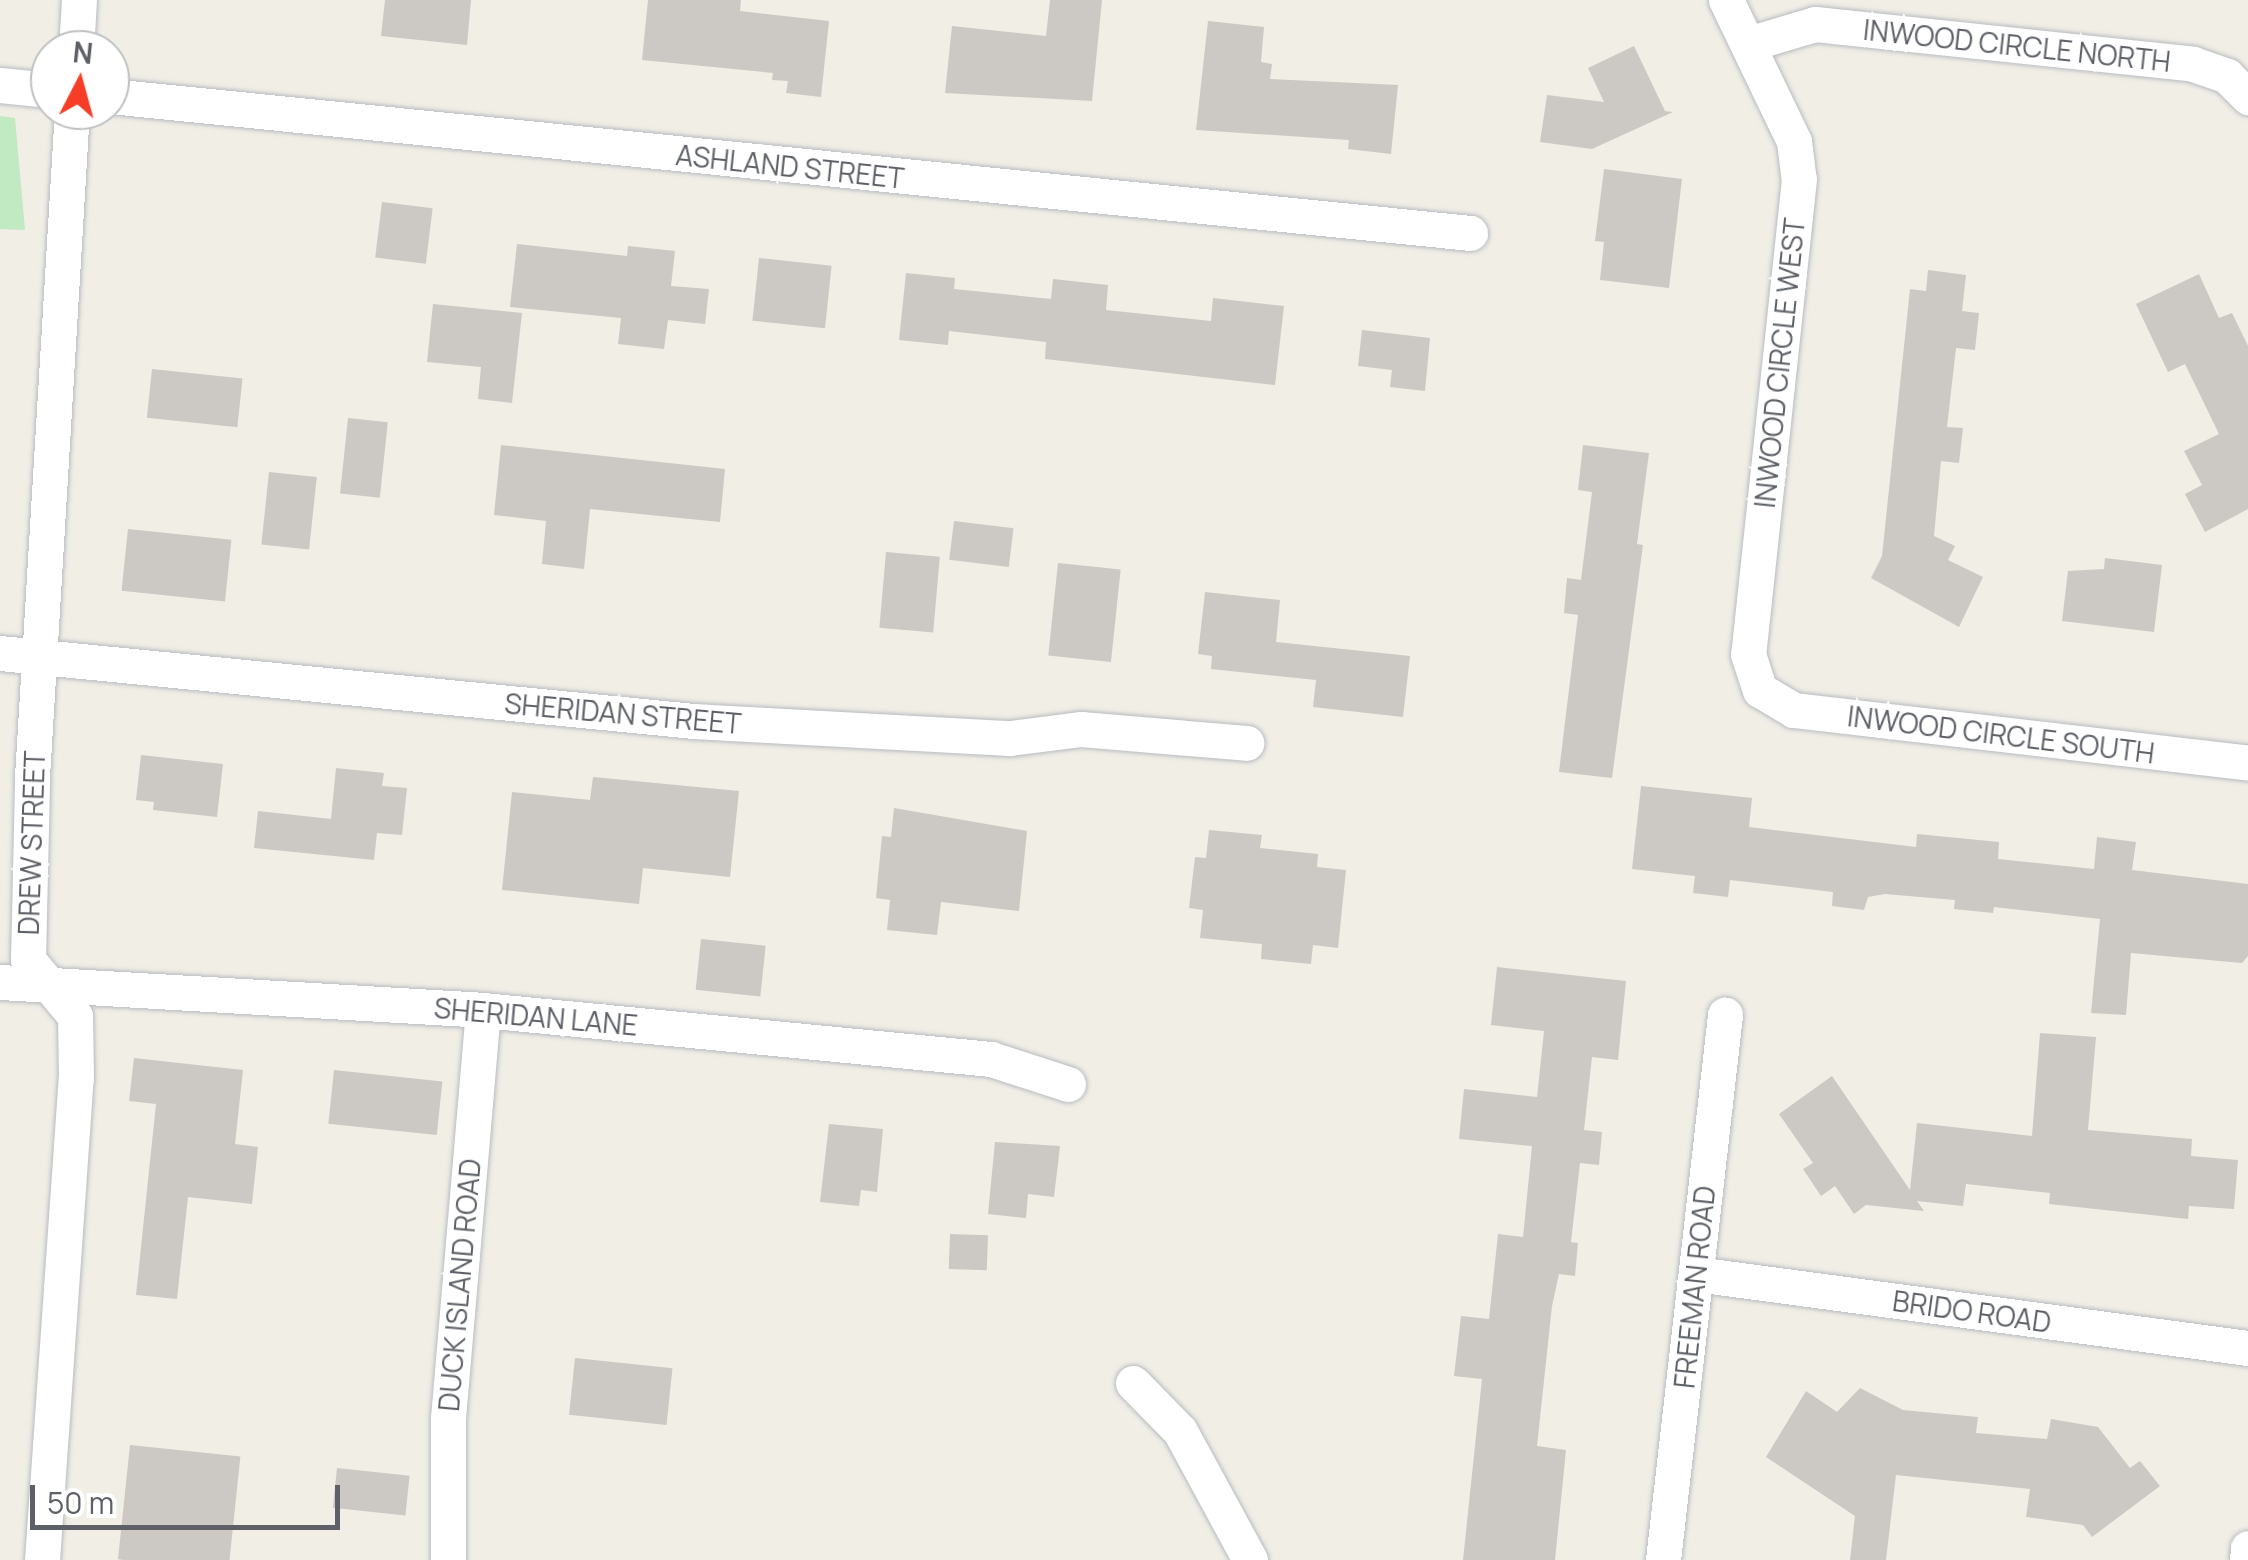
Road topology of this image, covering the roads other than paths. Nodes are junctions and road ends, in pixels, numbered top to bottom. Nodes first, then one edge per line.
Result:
1 (78, 0) edge
2 (1726, 0) edge
3 (77, 30) edge
4 (1748, 44) junction
5 (0, 85) edge
6 (2238, 86) edge
7 (30, 88) edge
8 (130, 98) edge
9 (71, 130) edge
10 (1470, 232) dead end
11 (0, 653) edge
12 (39, 657) junction
13 (1760, 690) joint
14 (1246, 743) dead end
15 (2248, 762) edge
16 (0, 982) edge
17 (52, 988) junction
18 (483, 1010) junction
19 (1726, 1014) dead end
20 (1068, 1084) dead end
21 (1696, 1274) junction
22 (2248, 1348) edge
23 (1133, 1383) dead end
24 (2248, 1548) edge
25 (42, 1560) edge
26 (448, 1560) edge
27 (1250, 1560) edge
28 (1663, 1560) edge
29 (2246, 1560) edge

1 - 3 street
2 - 4 street, INWOOD CIRCLE WEST
4 - 6 street, INWOOD CIRCLE NORTH
4 - 13 street, INWOOD CIRCLE WEST
5 - 7 street
8 - 10 street, ASHLAND STREET
9 - 12 street, DREW STREET
11 - 12 street, SHERIDAN STREET
12 - 14 street, SHERIDAN STREET
12 - 17 street, DREW STREET
13 - 15 street, INWOOD CIRCLE SOUTH
16 - 17 street, SHERIDAN LANE
17 - 18 street, SHERIDAN LANE
17 - 25 street, DREW STREET
18 - 20 street, SHERIDAN LANE
18 - 26 street, DUCK ISLAND ROAD
19 - 21 street, FREEMAN ROAD
21 - 22 street, BRIDO ROAD
21 - 28 street, FREEMAN ROAD
23 - 27 street
24 - 29 street

